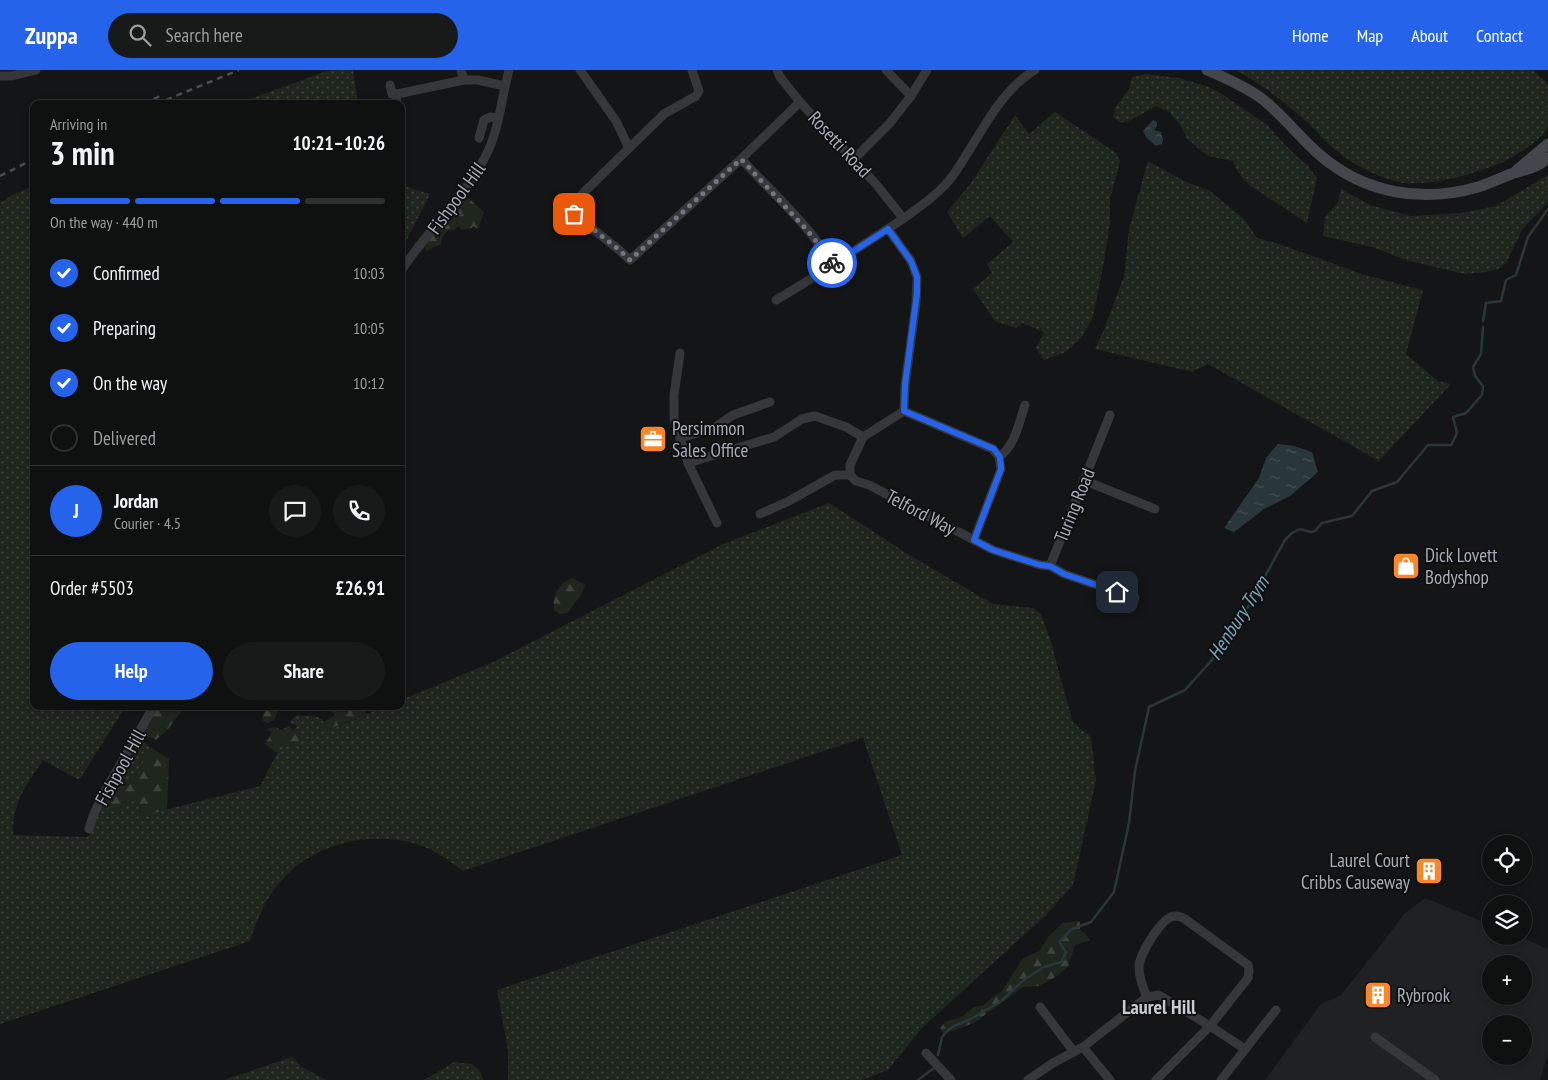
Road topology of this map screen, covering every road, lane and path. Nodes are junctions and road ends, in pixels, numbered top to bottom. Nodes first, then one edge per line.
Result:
1 (36, 70) edge
2 (462, 70) edge
3 (509, 70) edge
4 (580, 70) edge
5 (692, 70) edge
6 (777, 70) edge
7 (886, 70) edge
8 (927, 70) edge
9 (1036, 70) edge
10 (1207, 70) edge
11 (0, 76) edge
12 (464, 80) junction
13 (390, 85) dead end
14 (505, 86) junction
15 (910, 96) junction
16 (397, 99) edge
17 (800, 102) junction
18 (498, 118) junction
19 (480, 138) dead end
20 (1548, 144) edge
21 (629, 148) junction
22 (1548, 158) edge
23 (741, 159) junction
24 (854, 160) junction
25 (1513, 173) junction
26 (903, 218) junction
27 (888, 229) junction
28 (832, 265) junction
29 (405, 266) edge
30 (776, 300) dead end
31 (680, 353) dead end
32 (770, 402) dead end
33 (1025, 405) dead end
34 (904, 411) junction
35 (1110, 415) dead end
36 (863, 437) junction
37 (680, 438) junction
38 (1000, 457) junction
39 (688, 463) junction
40 (850, 475) junction
41 (1084, 480) junction
42 (1155, 509) dead end
43 (760, 514) dead end
44 (717, 524) dead end
45 (974, 540) junction
46 (1050, 566) junction
47 (1135, 598) dead end
48 (152, 710) edge
49 (89, 830) dead end
50 (1147, 997) junction
51 (1040, 1007) dead end
52 (1276, 1010) dead end
53 (1210, 1026) junction
54 (1375, 1037) dead end
55 (1083, 1047) junction
56 (1244, 1049) junction
57 (1074, 1052) junction
58 (926, 1053) dead end
59 (951, 1080) edge
60 (1028, 1080) edge
61 (1110, 1080) edge
62 (1156, 1080) edge
63 (1221, 1080) edge
64 (1435, 1080) edge

1 - 11 street
2 - 12 street
3 - 14 street, Fishpool Hill
4 - 21 street
5 - 21 street
6 - 17 street, Rosetti Road
7 - 15 street
8 - 15 street
9 - 26 street
10 - 25 street
12 - 14 street
12 - 16 street
13 - 16 street
14 - 18 street, Fishpool Hill
15 - 24 street
17 - 23 street
17 - 24 street, Rosetti Road
18 - 19 street, Fishpool Hill
18 - 29 street, Fishpool Hill
20 - 25 street
21 - 23 street
22 - 25 street
23 - 28 street
24 - 26 street, Rosetti Road
26 - 27 street
27 - 28 street
27 - 34 street
28 - 30 street
31 - 37 street
32 - 37 street
33 - 38 street
34 - 36 street
34 - 38 street
35 - 41 street, Turing Road
36 - 39 street
36 - 40 street
37 - 39 street
38 - 45 street
39 - 44 street
40 - 43 street
40 - 45 street, Telford Way
41 - 42 street
41 - 46 street, Turing Road
45 - 46 street, Telford Way
46 - 47 street, Turing Road
48 - 49 street, Fishpool Hill
50 - 53 street
50 - 53 street
50 - 55 street
51 - 57 street
52 - 56 street
53 - 56 street
53 - 62 street
54 - 64 street
55 - 57 street
55 - 61 street
56 - 63 street
57 - 60 street
58 - 59 street

